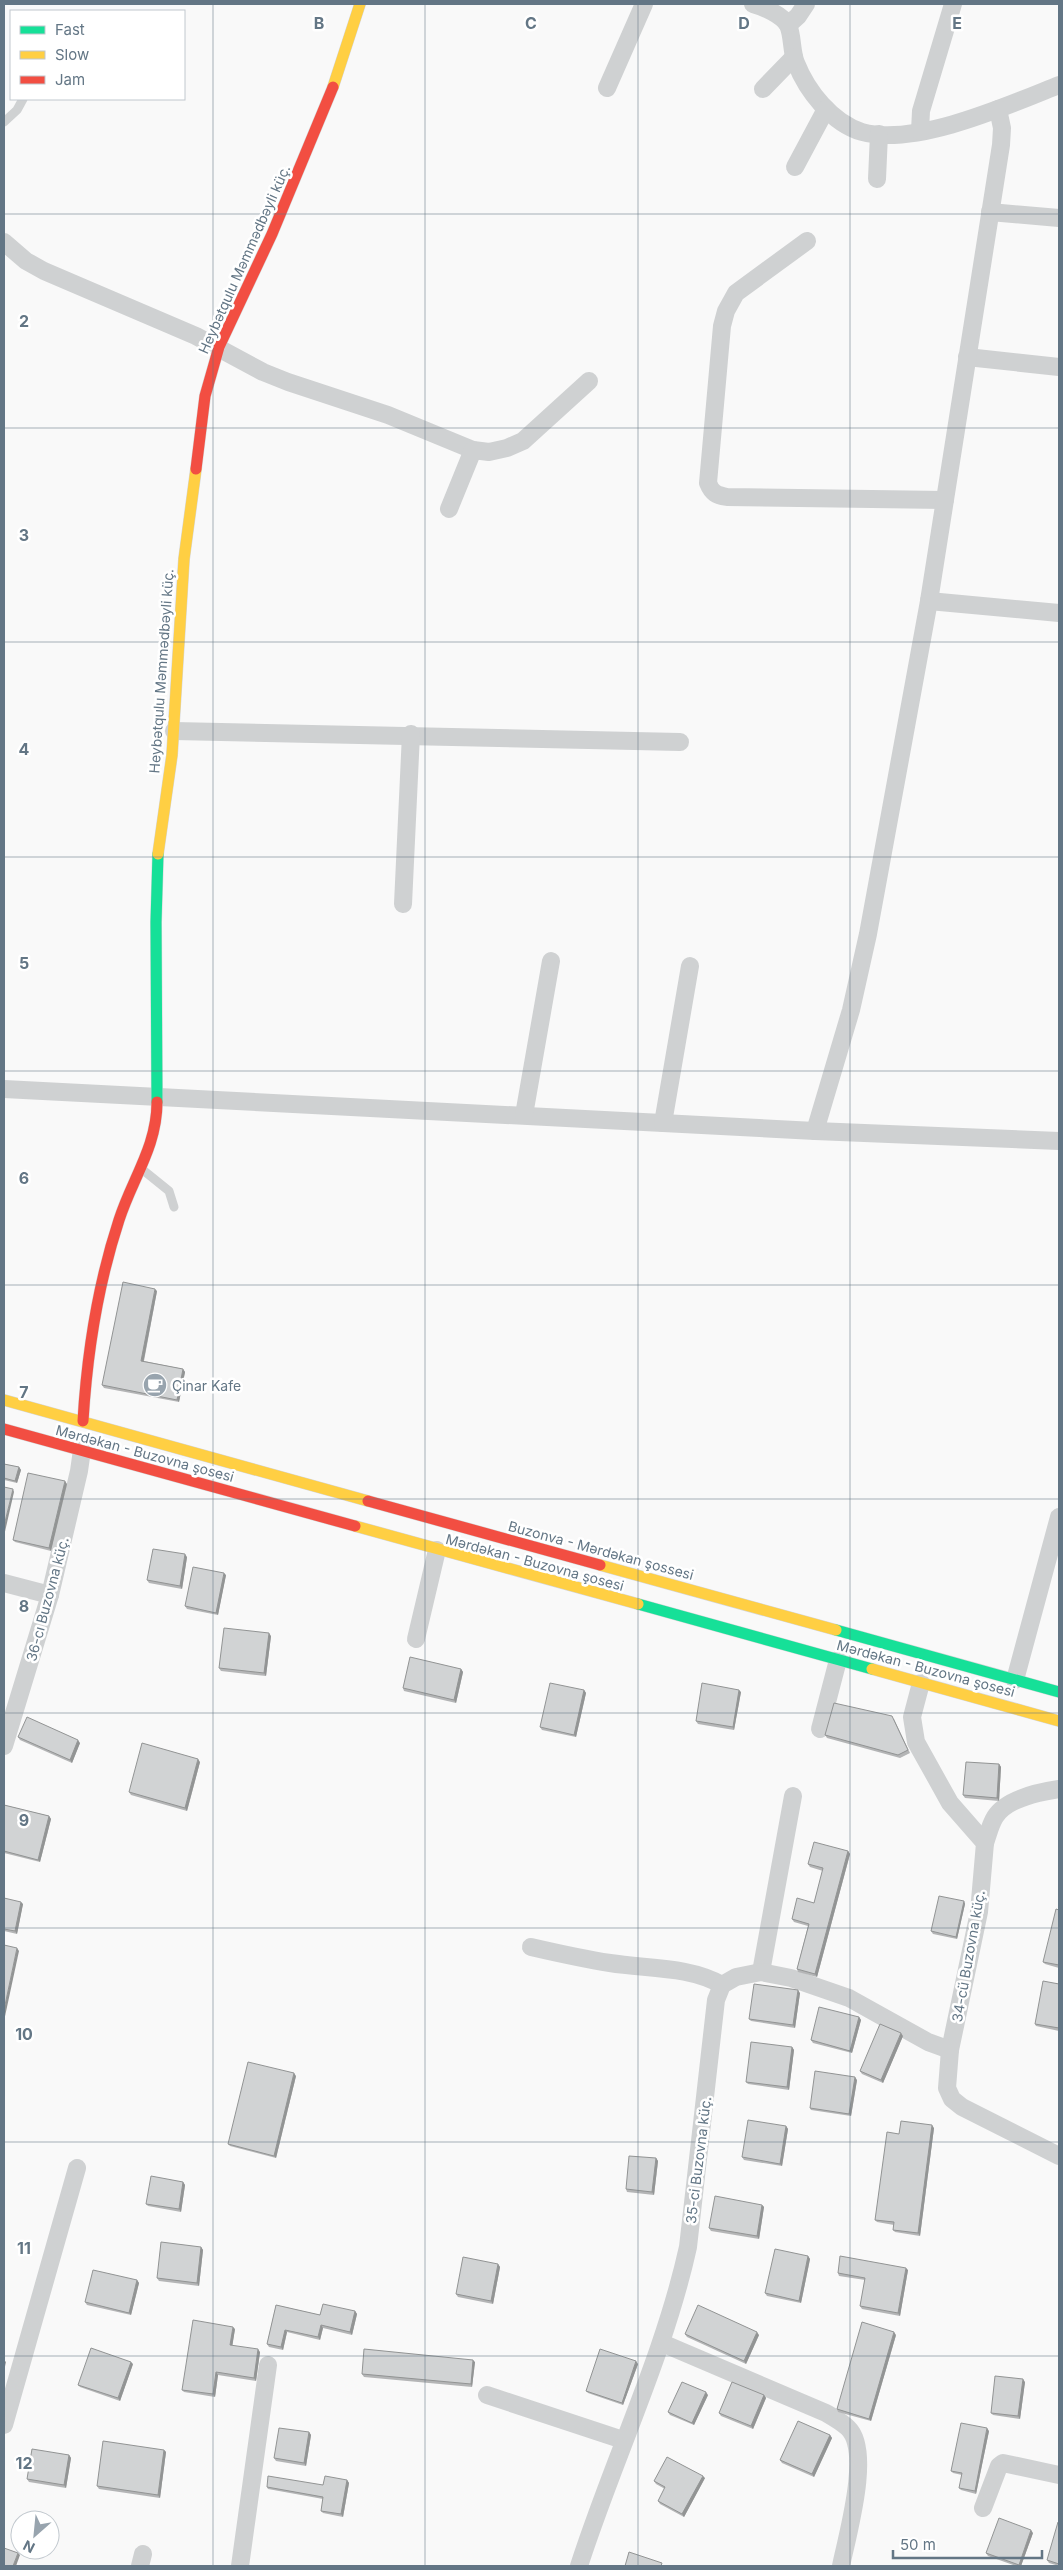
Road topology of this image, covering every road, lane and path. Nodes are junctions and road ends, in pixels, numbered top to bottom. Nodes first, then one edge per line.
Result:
1 (360, 4) edge
2 (644, 4) edge
3 (753, 4) edge
4 (806, 4) edge
5 (953, 4) edge
6 (788, 25) junction
7 (794, 57) junction
8 (1059, 85) edge
9 (607, 88) dead end
10 (763, 89) dead end
11 (22, 100) edge
12 (826, 109) junction
13 (998, 109) junction
14 (4, 122) edge
15 (920, 131) junction
16 (879, 134) junction
17 (795, 167) dead end
18 (877, 178) dead end
19 (990, 212) junction
20 (1059, 218) edge
21 (807, 241) dead end
22 (4, 242) edge
23 (219, 347) junction
24 (967, 357) junction
25 (1059, 367) edge
26 (589, 382) dead end
27 (473, 450) junction
28 (945, 500) junction
29 (449, 509) dead end
30 (929, 601) junction
31 (1059, 613) edge
32 (174, 731) junction
33 (411, 734) junction
34 (680, 742) dead end
35 (403, 904) dead end
36 (551, 961) dead end
37 (690, 966) dead end
38 (4, 1089) edge
39 (157, 1096) junction
40 (524, 1115) junction
41 (663, 1123) junction
42 (815, 1131) junction
43 (1059, 1141) edge
44 (142, 1170) junction
45 (174, 1207) dead end
46 (4, 1400) edge
47 (4, 1429) edge
48 (82, 1436) junction
49 (1059, 1518) edge
50 (437, 1550) junction
51 (4, 1582) edge
52 (50, 1595) junction
53 (416, 1639) dead end
54 (838, 1660) junction
55 (1015, 1680) junction
56 (921, 1683) junction
57 (1059, 1692) edge
58 (1059, 1721) edge
59 (820, 1729) dead end
60 (4, 1746) edge
61 (1059, 1789) edge
62 (793, 1796) dead end
63 (984, 1843) junction
64 (531, 1947) dead end
65 (761, 1972) junction
66 (722, 1985) junction
67 (950, 2050) junction
68 (1059, 2156) edge
69 (77, 2168) dead end
70 (662, 2343) junction
71 (268, 2365) dead end
72 (487, 2395) dead end
73 (4, 2425) edge
74 (623, 2440) junction
75 (1059, 2475) edge
76 (983, 2508) dead end
77 (240, 2566) edge
78 (579, 2566) edge
79 (841, 2566) edge

1 - 23 main road, Heybətqulu Məmmədbəyli küç.
2 - 9 street
3 - 6 street
4 - 6 street
5 - 15 street
6 - 7 street
7 - 10 street
7 - 12 street
8 - 13 street
11 - 14 lane
12 - 16 street
12 - 17 street
13 - 15 street
13 - 19 street
15 - 16 street
16 - 18 street
19 - 20 street
19 - 24 street
21 - 28 street
22 - 23 street
23 - 27 street
23 - 32 main road, Heybətqulu Məmmədbəyli küç.
24 - 25 street
24 - 28 street
26 - 27 street
27 - 29 street
28 - 30 street
30 - 31 street
30 - 42 street
32 - 33 street
32 - 39 main road, Heybətqulu Məmmədbəyli küç.
33 - 34 street
33 - 35 street
36 - 40 street
37 - 41 street
38 - 39 street
39 - 40 street
39 - 44 main road, Heybətqulu Məmmədbəyli küç.
40 - 41 street
41 - 42 street
42 - 43 street
44 - 45 lane
44 - 48 main road, Heybətqulu Məmmədbəyli küç.
46 - 48 main road, Mərdəkan - Buzovna şosesi
47 - 48 main road, Mərdəkan - Buzovna şosesi
48 - 50 main road, Mərdəkan - Buzovna şosesi
48 - 52 street, 36-cı Buzovna küç.
48 - 55 main road, Buzonva - Mərdəkan şossesi
49 - 55 street
50 - 53 street
50 - 54 main road, Mərdəkan - Buzovna şosesi
51 - 52 street
52 - 60 street, 36-cı Buzovna küç.
54 - 56 main road, Mərdəkan - Buzovna şosesi
54 - 59 street
55 - 57 main road, Buzonva - Mərdəkan şossesi
56 - 58 main road, Mərdəkan - Buzovna şosesi
56 - 63 street
61 - 63 street, 34-cü Buzovna küç.
62 - 65 street
63 - 67 street, 34-cü Buzovna küç.
64 - 66 street
65 - 66 street
65 - 67 street
66 - 70 street, 35-ci Buzovna küç.
67 - 68 street, 34-cü Buzovna küç.
69 - 73 street
70 - 74 street, 35-ci Buzovna küç.
70 - 79 street
71 - 77 street
72 - 74 street
74 - 78 street, 35-ci Buzovna küç.
75 - 76 street

